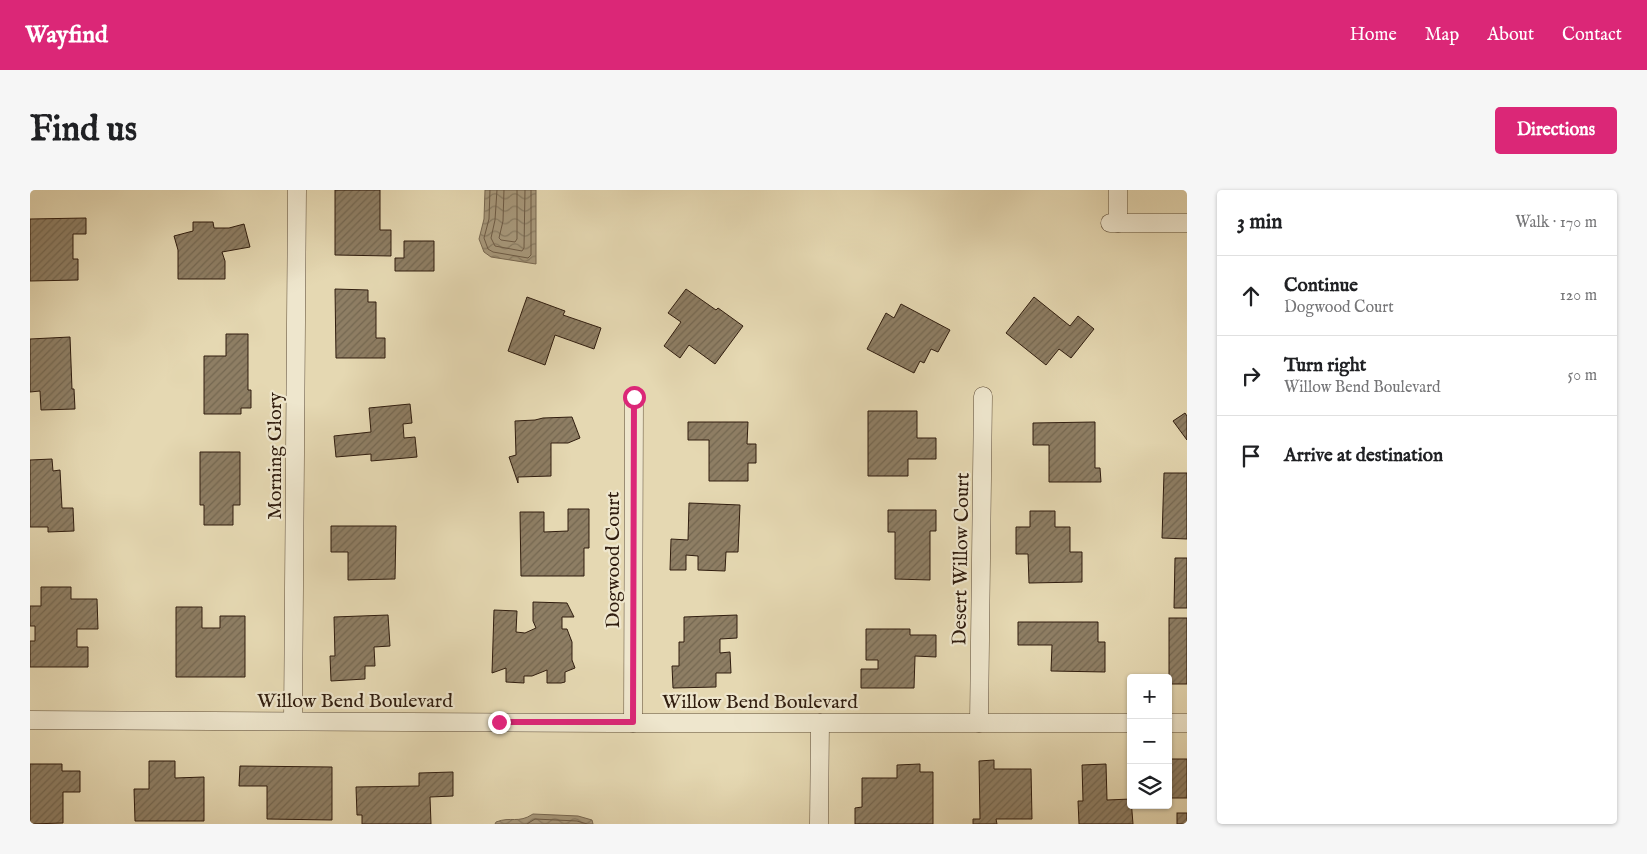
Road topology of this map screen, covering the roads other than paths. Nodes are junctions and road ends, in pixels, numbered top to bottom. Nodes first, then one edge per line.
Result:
1 (297, 190) edge
2 (1118, 190) edge
3 (1187, 223) edge
4 (983, 396) dead end
5 (634, 397) dead end
6 (30, 720) edge
7 (293, 721) junction
8 (633, 722) junction
9 (820, 722) junction
10 (979, 722) junction
11 (1127, 722) edge
12 (1172, 723) edge
13 (1187, 723) edge
14 (819, 824) edge

1 - 7 street, Morning Glory
2 - 3 street
4 - 10 street, Desert Willow Court
5 - 8 street, Dogwood Court
6 - 7 street, Willow Bend Boulevard
7 - 8 street, Willow Bend Boulevard
8 - 9 street, Willow Bend Boulevard
9 - 10 street, Willow Bend Boulevard
9 - 14 street
10 - 11 street, Willow Bend Boulevard
12 - 13 street

